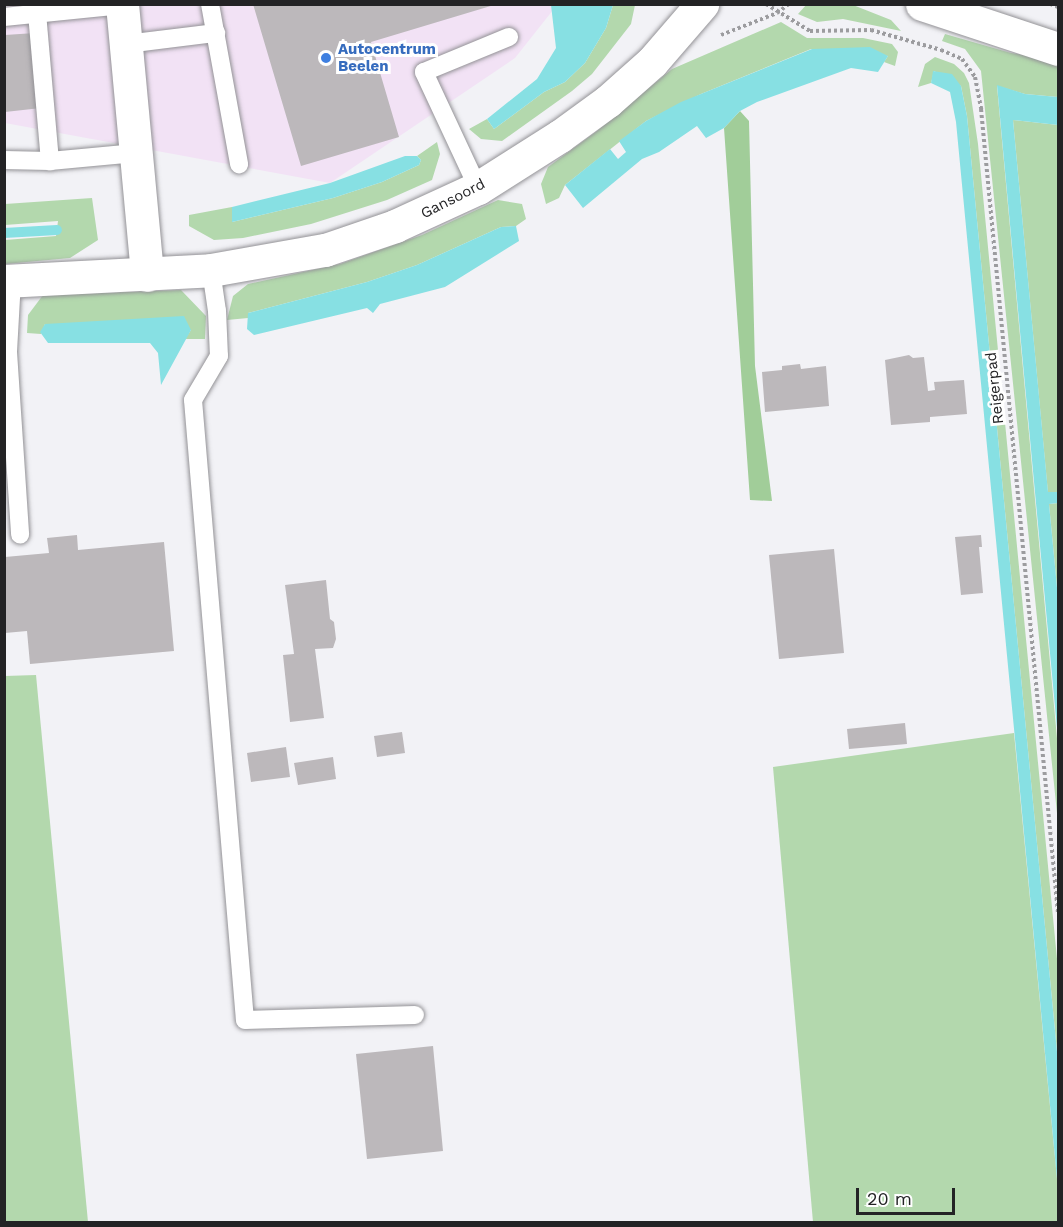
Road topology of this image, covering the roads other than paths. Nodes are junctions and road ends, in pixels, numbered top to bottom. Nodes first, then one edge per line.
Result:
1 (210, 4) edge
2 (702, 4) edge
3 (921, 4) edge
4 (122, 5) edge
5 (37, 14) junction
6 (4, 16) edge
7 (216, 33) junction
8 (509, 37) dead end
9 (126, 44) junction
10 (1059, 49) edge
11 (136, 153) junction
12 (4, 160) edge
13 (50, 161) junction
14 (239, 164) dead end
15 (478, 188) junction
16 (211, 270) junction
17 (147, 275) junction
18 (8, 280) edge
19 (20, 535) dead end
20 (415, 1015) dead end

1 - 7 lane
2 - 15 street, Gansoord
3 - 10 street
4 - 5 lane
4 - 9 street
5 - 6 lane
5 - 13 lane
7 - 9 lane
7 - 14 lane
8 - 15 lane
9 - 11 street
11 - 13 lane
11 - 17 street
12 - 13 lane
15 - 16 street, Gansoord
16 - 17 street, Gansoord
16 - 20 lane
17 - 18 street, Gansoord
18 - 19 lane

